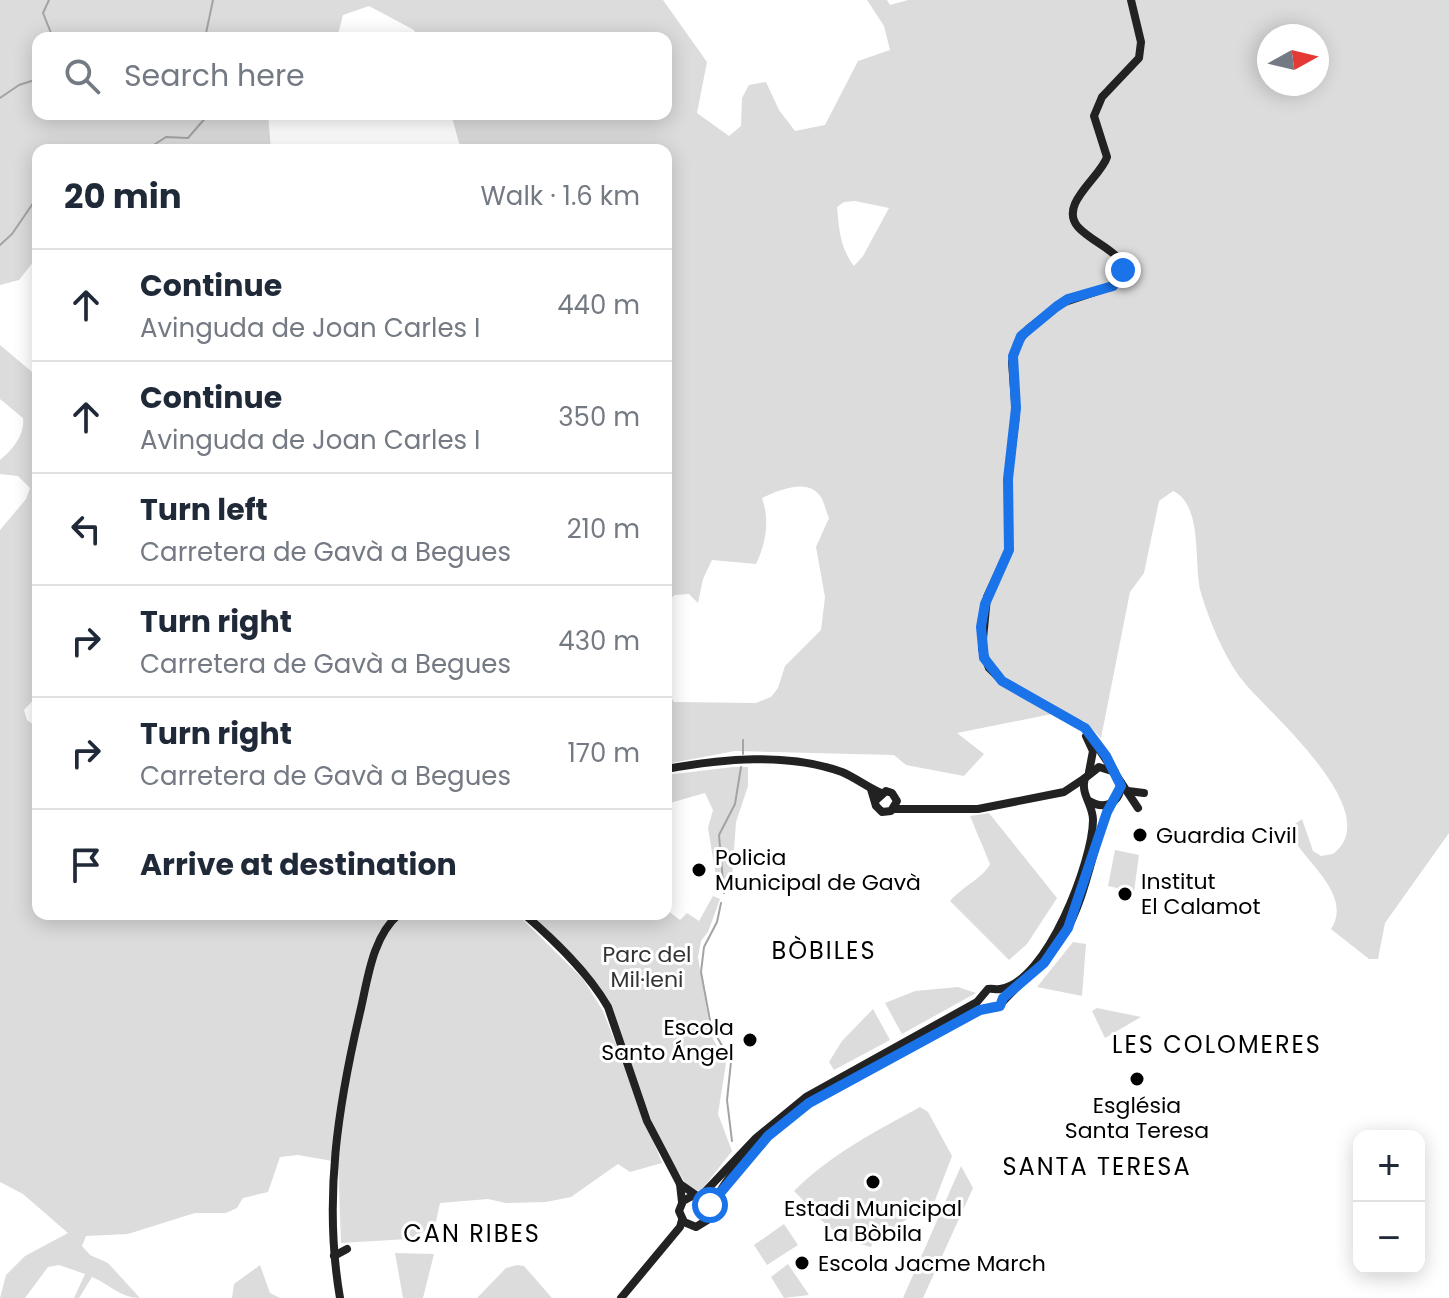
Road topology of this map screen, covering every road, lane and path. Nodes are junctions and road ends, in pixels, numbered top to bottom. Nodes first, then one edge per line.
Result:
1 (1130, 0) edge
2 (672, 768) edge
3 (1116, 773) junction
4 (1087, 775) junction
5 (1124, 787) junction
6 (1064, 792) junction
7 (878, 797) junction
8 (1087, 798) junction
9 (1113, 802) junction
10 (896, 805) junction
11 (395, 920) edge
12 (531, 920) edge
13 (1001, 994) junction
14 (983, 998) junction
15 (989, 1007) junction
16 (680, 1184) junction
17 (698, 1196) junction
18 (711, 1207) junction
19 (681, 1211) junction
20 (691, 1226) junction
21 (340, 1298) edge
22 (621, 1298) edge
23 (628, 1298) edge

1 - 3 main road
1 - 4 main road
2 - 7 main road
3 - 4 main road
3 - 5 main road
4 - 6 main road
4 - 8 main road
5 - 9 main road
5 - 9 main road
6 - 8 main road
6 - 10 main road
7 - 10 main road
7 - 10 main road
8 - 9 main road
8 - 13 main road
9 - 13 main road
11 - 21 main road
12 - 16 main road
13 - 14 main road
13 - 15 main road
14 - 15 main road
14 - 17 main road
15 - 18 main road
16 - 17 main road
16 - 19 main road
17 - 18 main road
17 - 19 main road
18 - 20 main road
19 - 20 main road
19 - 22 main road
20 - 23 main road

